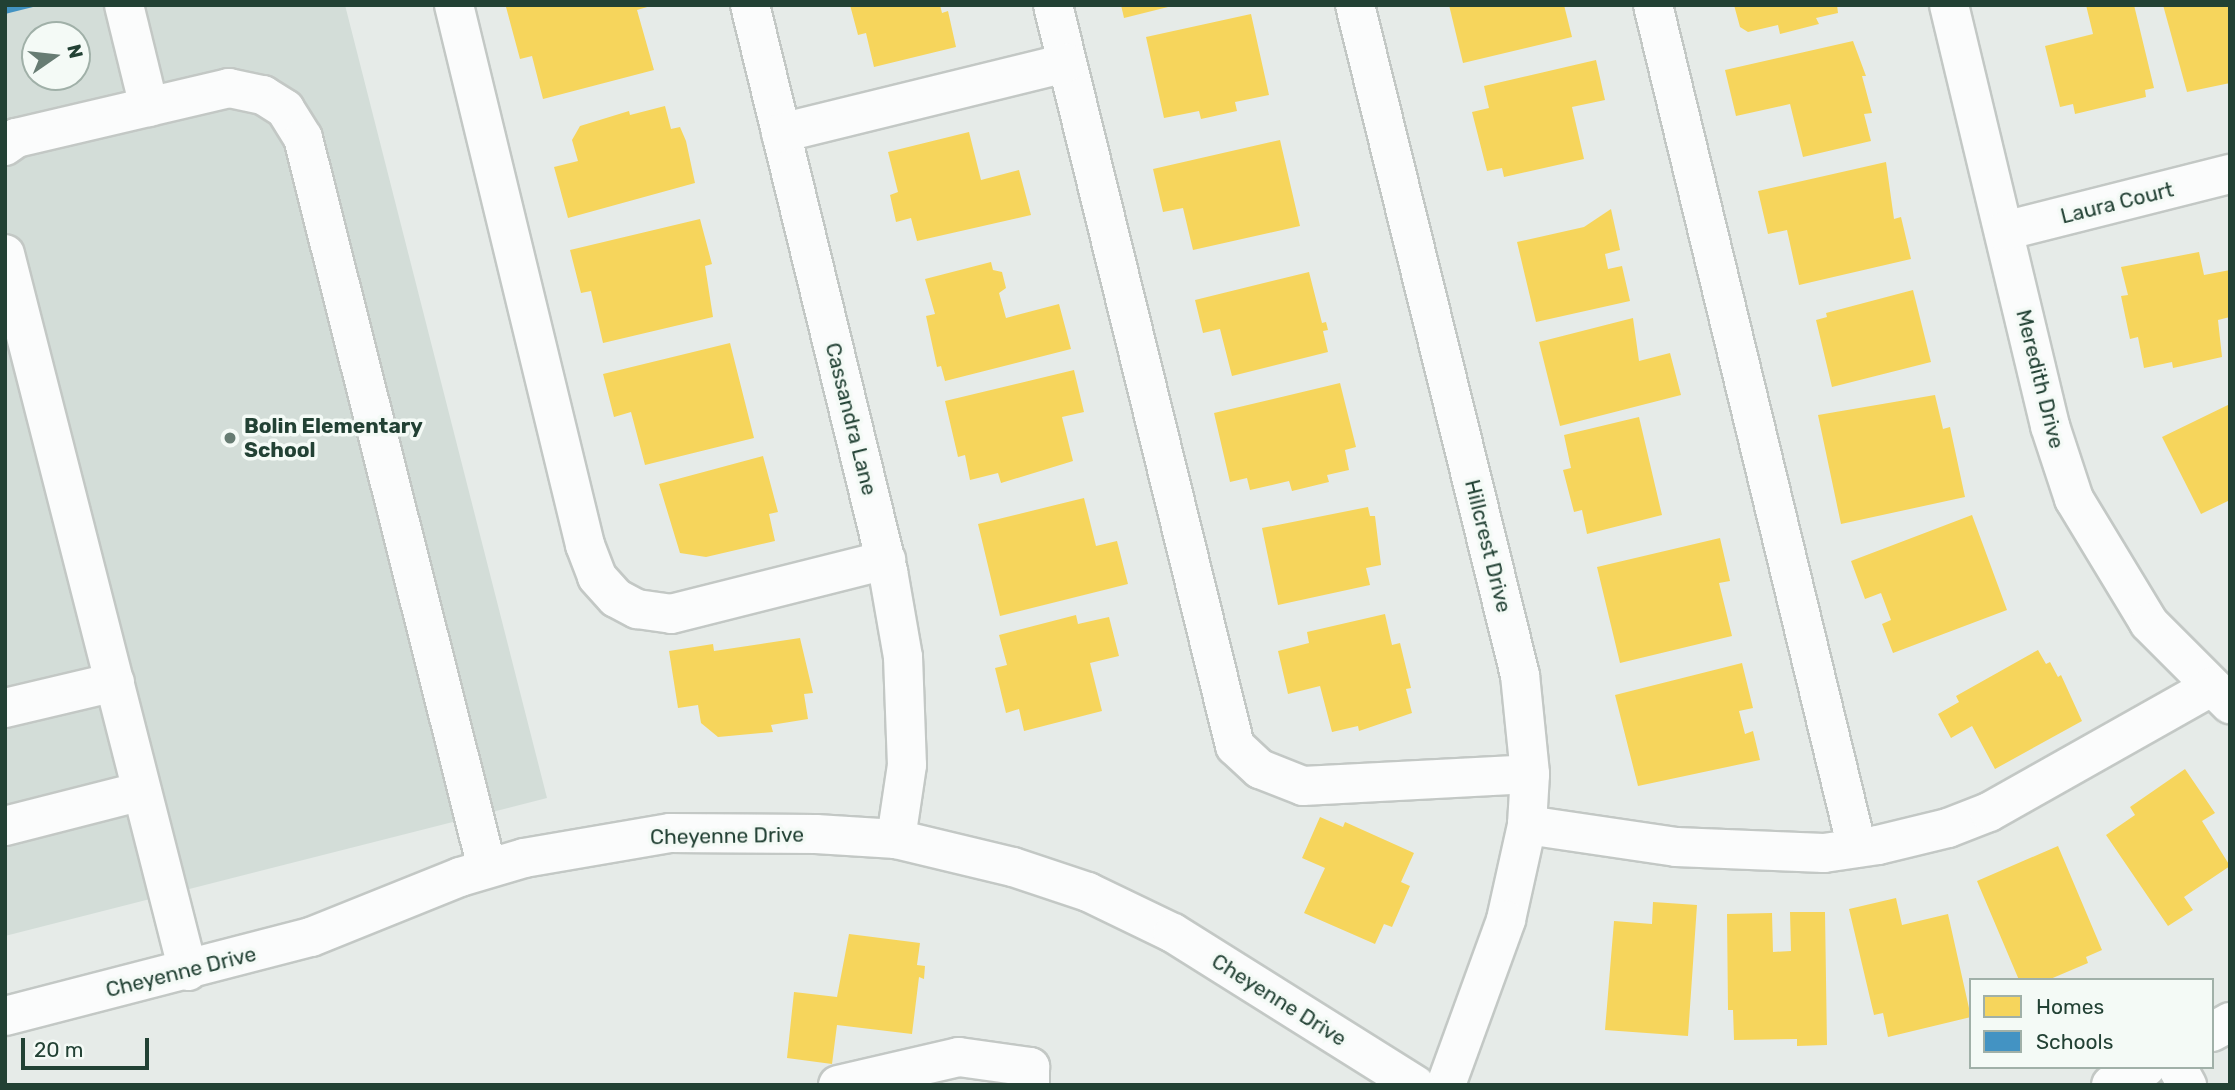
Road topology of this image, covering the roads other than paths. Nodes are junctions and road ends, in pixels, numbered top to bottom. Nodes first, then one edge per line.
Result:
1 (124, 5) edge
2 (454, 5) edge
3 (750, 5) edge
4 (1053, 5) edge
5 (1355, 5) edge
6 (1653, 5) edge
7 (1949, 5) edge
8 (1067, 64) junction
9 (149, 107) junction
10 (781, 133) junction
11 (5, 146) edge
12 (2230, 174) edge
13 (2004, 231) junction
14 (5, 254) edge
15 (886, 560) junction
16 (115, 682) junction
17 (2220, 695) edge
18 (5, 708) edge
19 (1530, 774) junction
20 (142, 791) junction
21 (1527, 825) junction
22 (5, 826) edge
23 (896, 839) junction
24 (1857, 848) junction
25 (487, 868) junction
26 (188, 971) junction
27 (5, 1016) edge
28 (2230, 1022) edge
29 (2214, 1030) edge
30 (2142, 1069) edge
31 (2178, 1069) edge
32 (1030, 1076) edge
33 (838, 1085) edge
34 (1415, 1085) edge
35 (1446, 1085) edge
36 (2111, 1085) edge
37 (2186, 1085) edge

1 - 9 street
2 - 15 street
3 - 10 street, Cassandra Lane
4 - 8 street
5 - 19 street, Hillcrest Drive
6 - 24 street
7 - 13 street, Meredith Drive
8 - 10 street
8 - 19 street
9 - 11 street
9 - 25 street
10 - 15 street, Cassandra Lane
12 - 13 street, Laura Court
13 - 17 street, Meredith Drive
14 - 16 street
15 - 23 street, Cassandra Lane
16 - 18 street
16 - 20 street
17 - 24 street
19 - 21 street, Hillcrest Drive
20 - 22 street
20 - 26 street
21 - 24 street
21 - 35 street, Hillcrest Drive
23 - 25 street, Cheyenne Drive
23 - 34 street, Cheyenne Drive
25 - 26 street, Cheyenne Drive
26 - 27 street, Cheyenne Drive
28 - 29 street
30 - 36 street
31 - 37 street
32 - 33 street

